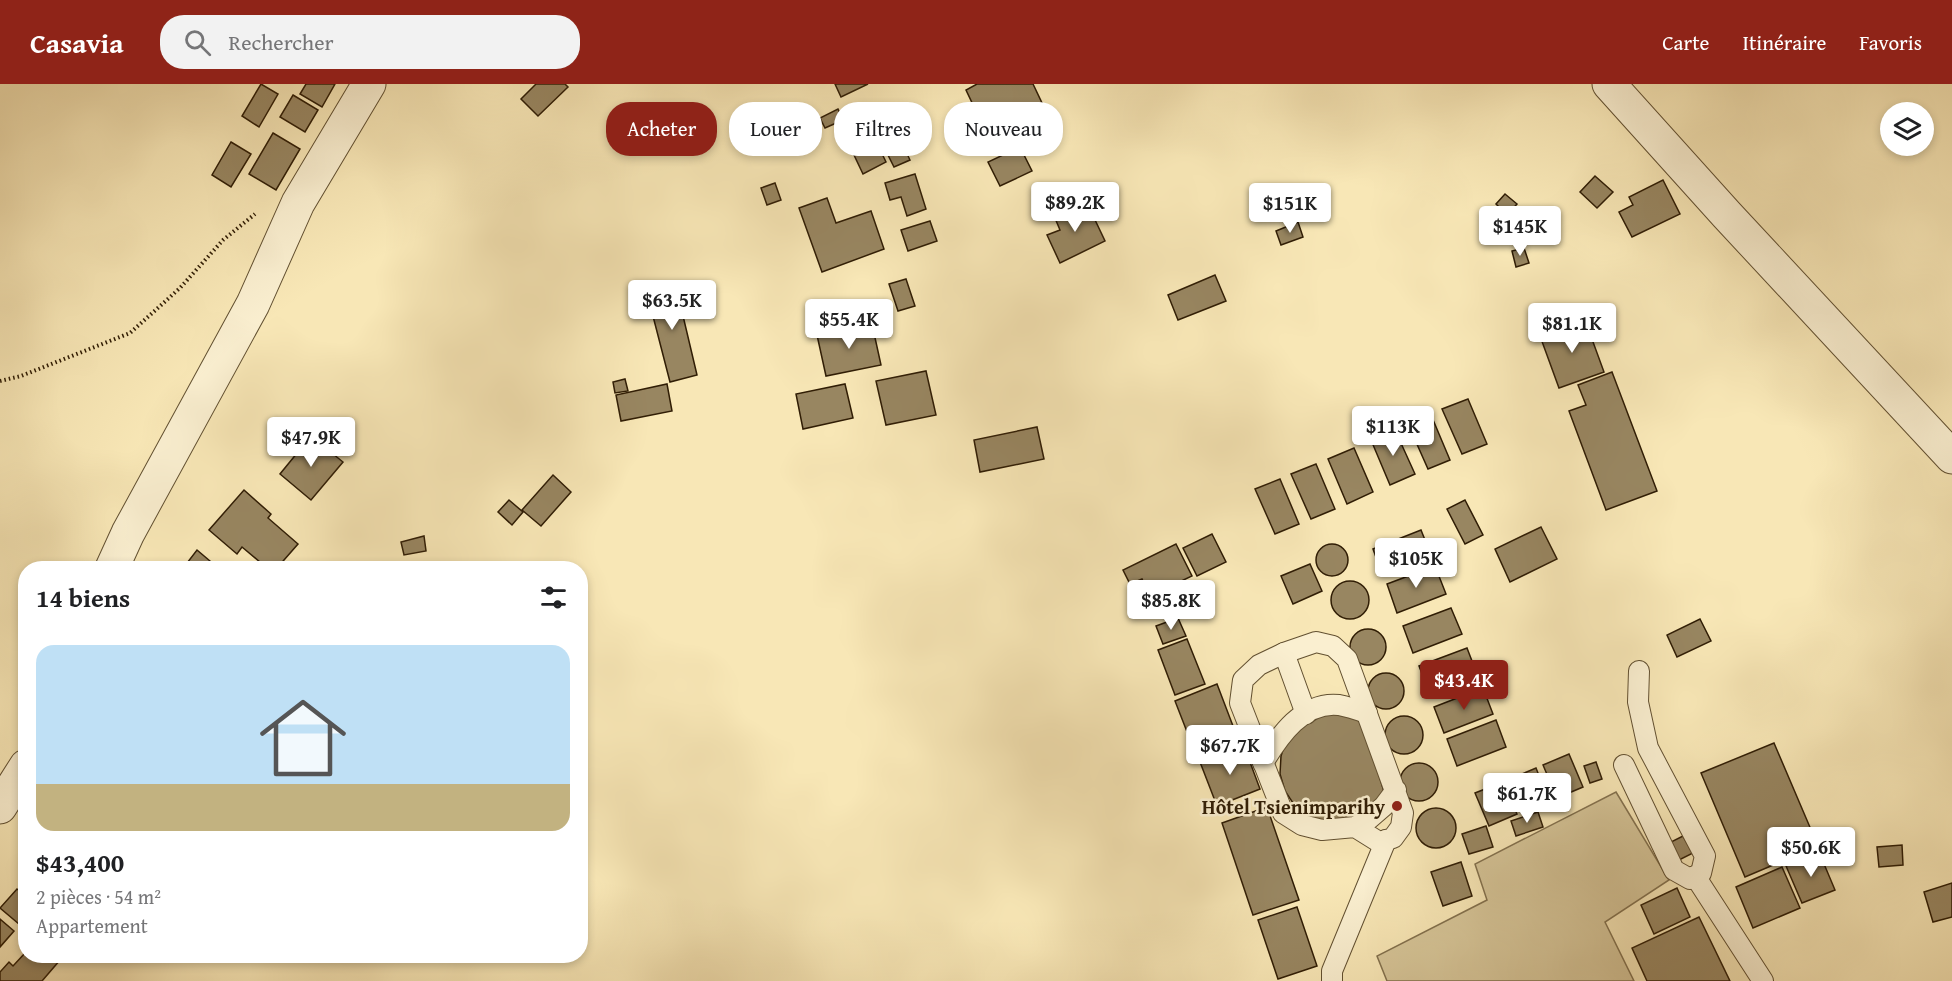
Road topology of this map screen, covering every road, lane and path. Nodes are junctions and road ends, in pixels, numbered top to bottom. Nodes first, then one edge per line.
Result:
1 (369, 84) edge
2 (1609, 84) edge
3 (297, 203) junction
4 (0, 381) edge
5 (1952, 457) edge
6 (115, 561) edge
7 (1284, 653) junction
8 (1639, 670) dead end
9 (1367, 713) junction
10 (1306, 714) junction
11 (1263, 763) junction
12 (1624, 765) dead end
13 (18, 779) edge
14 (1396, 790) junction
15 (0, 807) edge
16 (1354, 827) junction
17 (1386, 840) junction
18 (1695, 876) junction
19 (1332, 981) edge
20 (1763, 981) edge

1 - 3 street
2 - 5 street
3 - 4 path
3 - 6 street
7 - 9 lane
7 - 10 lane
7 - 11 lane
8 - 18 lane
9 - 10 lane
9 - 14 lane
10 - 11 lane
11 - 16 lane
12 - 18 lane
13 - 15 street
14 - 16 lane
14 - 17 lane
16 - 17 lane
17 - 19 lane
18 - 20 lane

